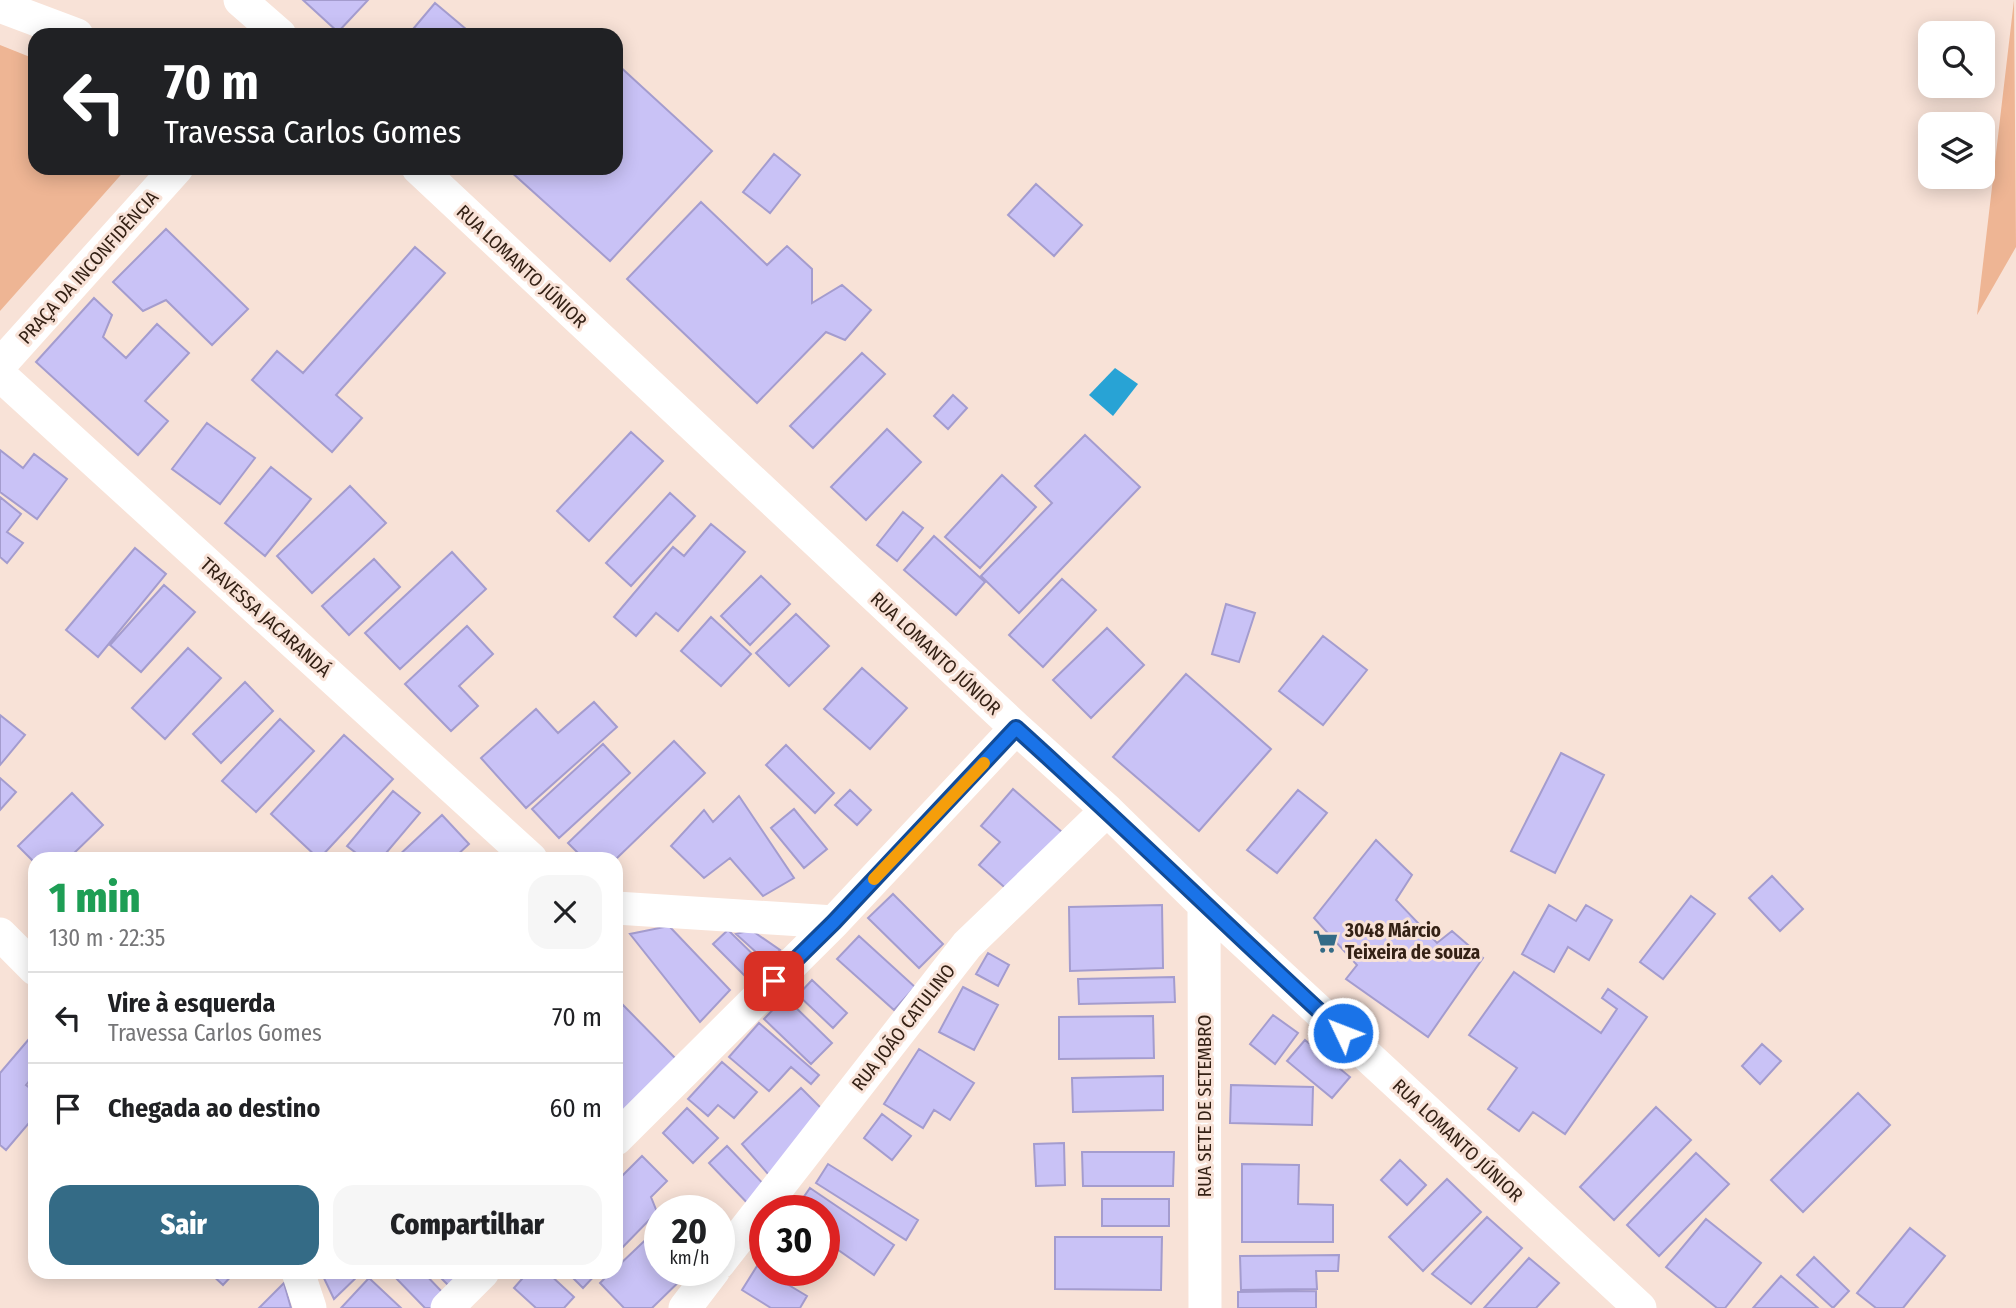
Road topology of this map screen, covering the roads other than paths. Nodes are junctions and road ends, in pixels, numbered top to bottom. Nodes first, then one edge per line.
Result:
1 (240, 0) edge
2 (0, 6) edge
3 (58, 28) edge
4 (272, 28) edge
5 (171, 175) edge
6 (421, 175) edge
7 (0, 365) edge
8 (0, 375) edge
9 (1016, 728) junction
10 (1107, 810) junction
11 (523, 852) edge
12 (1204, 905) junction
13 (623, 908) edge
14 (834, 922) junction
15 (0, 934) edge
16 (28, 962) edge
17 (623, 1132) edge
18 (735, 1242) edge
19 (300, 1279) edge
20 (476, 1279) edge
21 (702, 1286) edge
22 (310, 1308) edge
23 (447, 1308) edge
24 (685, 1308) edge
25 (1205, 1308) edge
26 (1640, 1308) edge

1 - 4 street
2 - 3 street
5 - 7 street, PRAÇA DA INCONFIDÊNCIA
6 - 9 street, RUA LOMANTO JÚNIOR
8 - 11 street, TRAVESSA JACARANDÁ
9 - 10 street, RUA LOMANTO JÚNIOR
9 - 14 street
10 - 12 street, RUA LOMANTO JÚNIOR
10 - 18 street, RUA JOÃO CATULINO
12 - 25 street, RUA SETE DE SETEMBRO
12 - 26 street, RUA LOMANTO JÚNIOR
13 - 14 street
14 - 17 street
15 - 16 street
19 - 22 street
20 - 23 street
21 - 24 street

